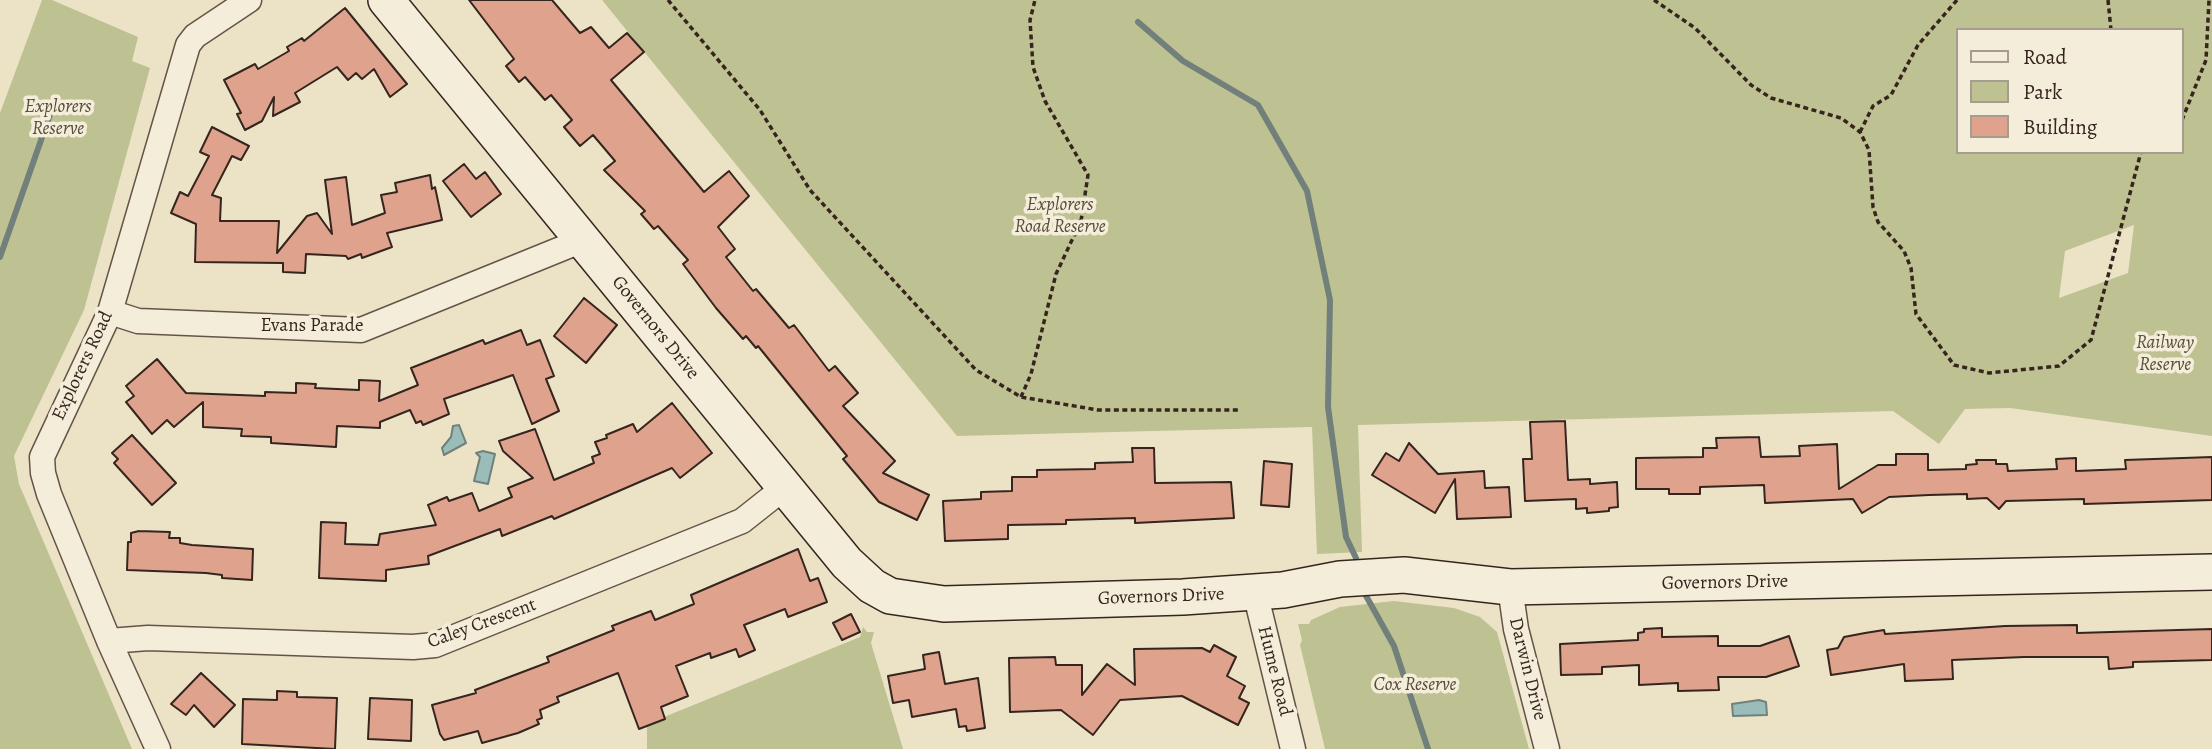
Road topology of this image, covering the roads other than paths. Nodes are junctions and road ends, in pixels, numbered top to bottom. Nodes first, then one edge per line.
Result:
1 (249, 0) edge
2 (386, 0) edge
3 (583, 240) junction
4 (110, 312) junction
5 (785, 487) junction
6 (2212, 572) edge
7 (1510, 587) junction
8 (1255, 592) junction
9 (109, 641) junction
10 (158, 749) edge
11 (1293, 749) edge
12 (1547, 749) edge

1 - 4 street, Explorers Road
2 - 3 main road, Governors Drive
3 - 4 street, Evans Parade
3 - 5 main road, Governors Drive
4 - 9 street, Explorers Road
5 - 8 main road, Governors Drive
5 - 9 street, Caley Crescent
6 - 7 main road, Governors Drive
7 - 8 main road, Governors Drive
7 - 12 street, Darwin Drive
8 - 11 street, Hume Road
9 - 10 street, Explorers Road

